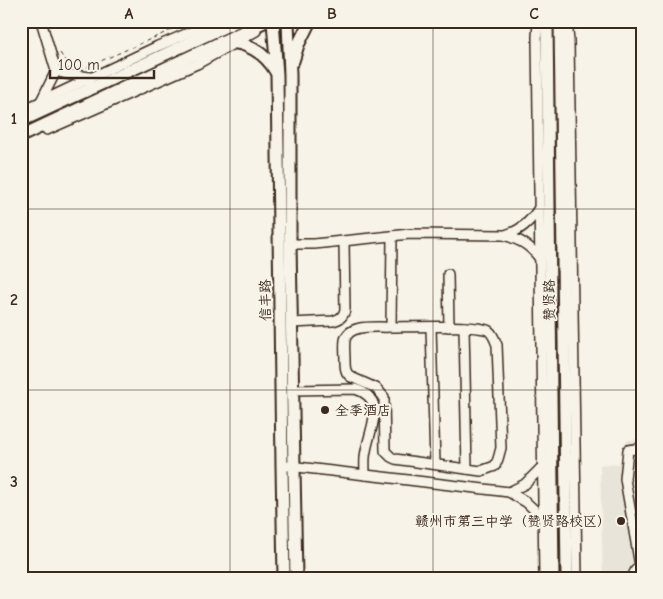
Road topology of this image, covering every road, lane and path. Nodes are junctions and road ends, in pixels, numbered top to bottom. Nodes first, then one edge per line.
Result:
1 (40, 21) edge
2 (192, 21) edge
3 (237, 21) edge
4 (288, 21) edge
5 (310, 21) edge
6 (538, 21) edge
7 (547, 21) edge
8 (273, 22) edge
9 (562, 22) edge
10 (221, 24) edge
11 (222, 42) junction
12 (235, 42) junction
13 (59, 52) dead end
14 (56, 71) junction
15 (277, 75) junction
16 (290, 75) junction
17 (91, 77) junction
18 (41, 102) junction
19 (21, 111) edge
20 (21, 121) edge
21 (21, 136) edge
22 (21, 141) edge
23 (539, 208) junction
24 (503, 235) junction
25 (392, 236) junction
26 (344, 241) junction
27 (290, 244) junction
28 (540, 259) junction
29 (448, 274) dead end
30 (292, 323) junction
31 (391, 327) junction
32 (431, 327) junction
33 (449, 327) junction
34 (464, 327) junction
35 (293, 390) junction
36 (642, 448) edge
37 (435, 464) junction
38 (282, 466) junction
39 (294, 467) junction
40 (542, 467) junction
41 (467, 469) junction
42 (365, 475) junction
43 (509, 492) junction
44 (543, 518) junction
45 (641, 565) edge
46 (284, 578) edge
47 (296, 578) edge
48 (544, 578) edge
49 (554, 578) edge
50 (567, 578) edge
51 (577, 578) edge
52 (633, 578) edge

1 - 14 street
2 - 13 path
3 - 10 main road
4 - 16 main road, 信丰路
5 - 16 main road
6 - 23 street
7 - 49 main road, 赞贤路
8 - 11 main road
8 - 12 street
8 - 15 main road, 信丰路
9 - 50 main road, 赞贤路
9 - 51 street
10 - 17 street
10 - 20 main road
11 - 12 main road
11 - 21 main road
12 - 15 main road
12 - 22 street
14 - 17 street
14 - 18 street
15 - 38 main road, 信丰路
16 - 27 main road, 信丰路
17 - 18 street
18 - 19 street
23 - 24 street
23 - 28 street
24 - 25 street
24 - 28 street
25 - 26 street
25 - 31 street
26 - 27 street
26 - 30 street
27 - 30 main road, 信丰路
28 - 40 street
29 - 33 street
30 - 35 main road, 信丰路
31 - 32 street
31 - 37 street
32 - 33 street
32 - 37 street
33 - 34 street
34 - 41 street
34 - 41 street
35 - 39 main road, 信丰路
35 - 42 street
36 - 45 street
37 - 41 street
38 - 39 street
38 - 46 main road, 信丰路
39 - 42 street
39 - 47 main road, 信丰路
40 - 43 street
40 - 44 street
42 - 43 street
43 - 44 street
44 - 48 street
45 - 52 street

